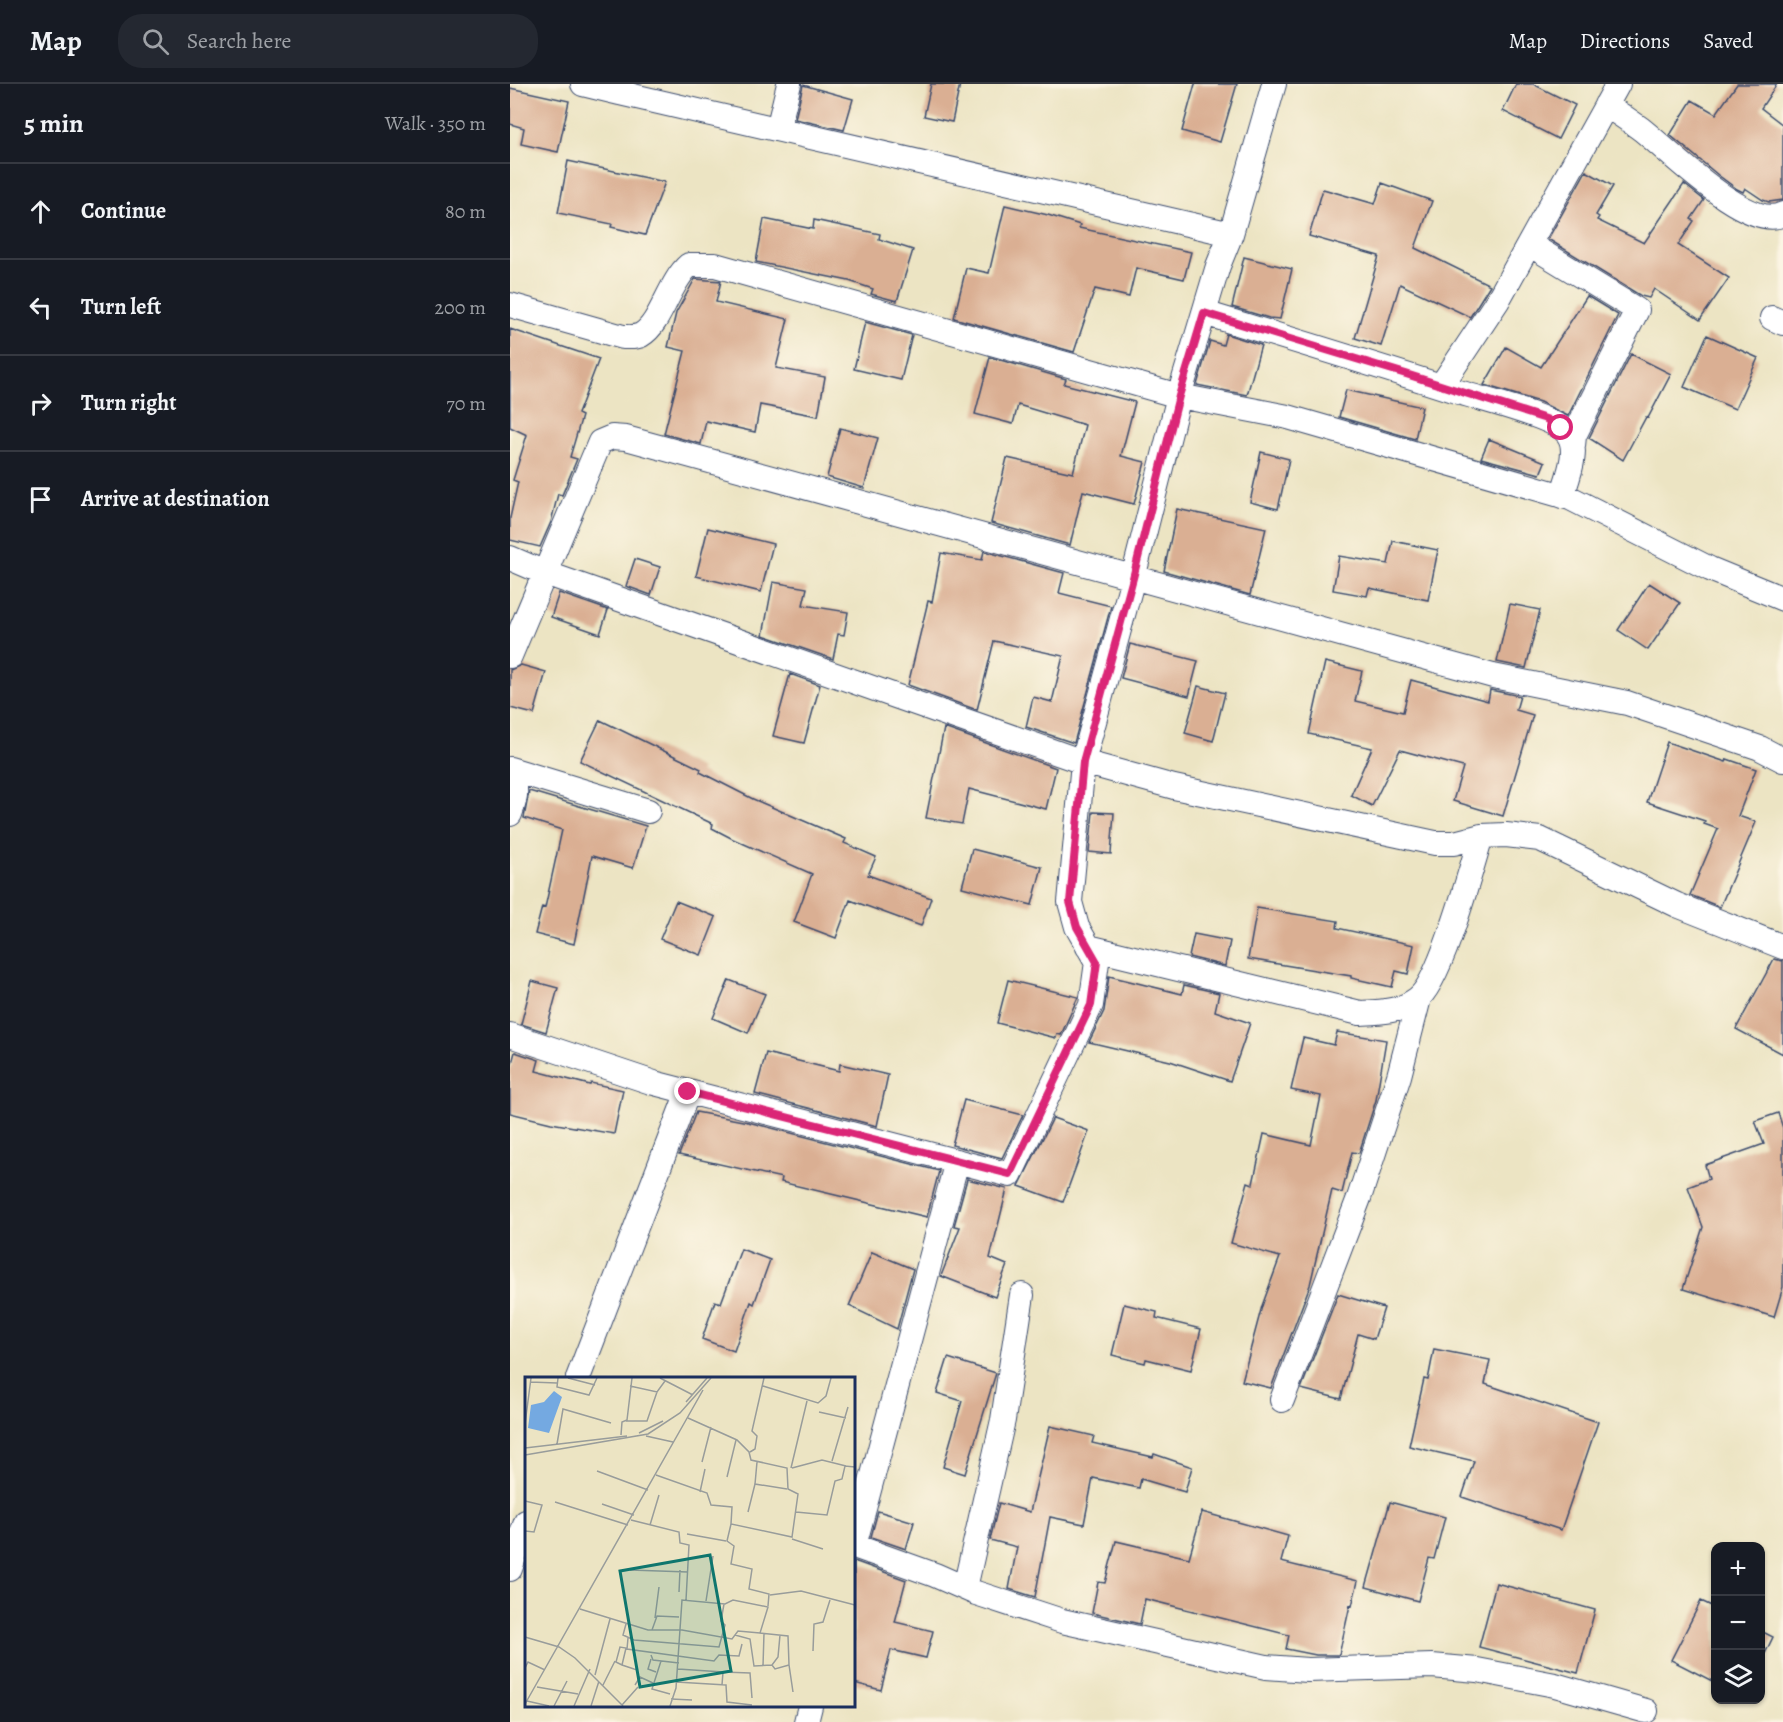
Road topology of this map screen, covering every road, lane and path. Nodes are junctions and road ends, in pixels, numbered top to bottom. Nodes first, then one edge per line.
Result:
1 (583, 84) edge
2 (789, 84) edge
3 (1274, 84) edge
4 (1618, 84) edge
5 (621, 88) edge
6 (1606, 105) junction
7 (778, 129) junction
8 (1783, 214) edge
9 (1231, 234) junction
10 (1529, 244) junction
11 (510, 305) edge
12 (1204, 313) junction
13 (1441, 386) junction
14 (1179, 396) junction
15 (1573, 446) junction
16 (1562, 496) junction
17 (510, 558) edge
18 (544, 573) junction
19 (1133, 578) junction
20 (1783, 599) edge
21 (510, 656) edge
22 (1783, 760) edge
23 (1083, 762) junction
24 (510, 769) edge
25 (648, 812) dead end
26 (510, 814) edge
27 (1481, 836) junction
28 (1088, 947) junction
29 (1783, 948) edge
30 (1419, 998) junction
31 (510, 1035) edge
32 (688, 1092) junction
33 (957, 1161) junction
34 (1022, 1295) dead end
35 (578, 1377) edge
36 (1282, 1400) dead end
37 (525, 1525) edge
38 (855, 1542) edge
39 (855, 1546) edge
40 (510, 1569) edge
41 (965, 1588) junction
42 (810, 1707) edge
43 (1646, 1711) dead end
44 (806, 1722) edge

1 - 5 street
2 - 7 street
3 - 9 street
4 - 6 street
5 - 7 street
6 - 8 street
6 - 10 street
7 - 9 street
9 - 12 street
10 - 13 street
10 - 15 street
11 - 14 street
12 - 13 street
12 - 14 street
13 - 15 street
14 - 16 street
14 - 19 street
15 - 16 street
16 - 20 street
17 - 18 street
18 - 19 street
18 - 21 street
18 - 23 street
19 - 22 street
19 - 23 street
23 - 27 street
23 - 28 street
24 - 25 street
24 - 26 street
27 - 29 street
27 - 30 street
28 - 30 street
28 - 33 street
30 - 36 street
31 - 32 street
32 - 33 street
32 - 35 street
33 - 38 street
34 - 41 street
37 - 40 street
39 - 41 street
41 - 43 street
42 - 44 street

